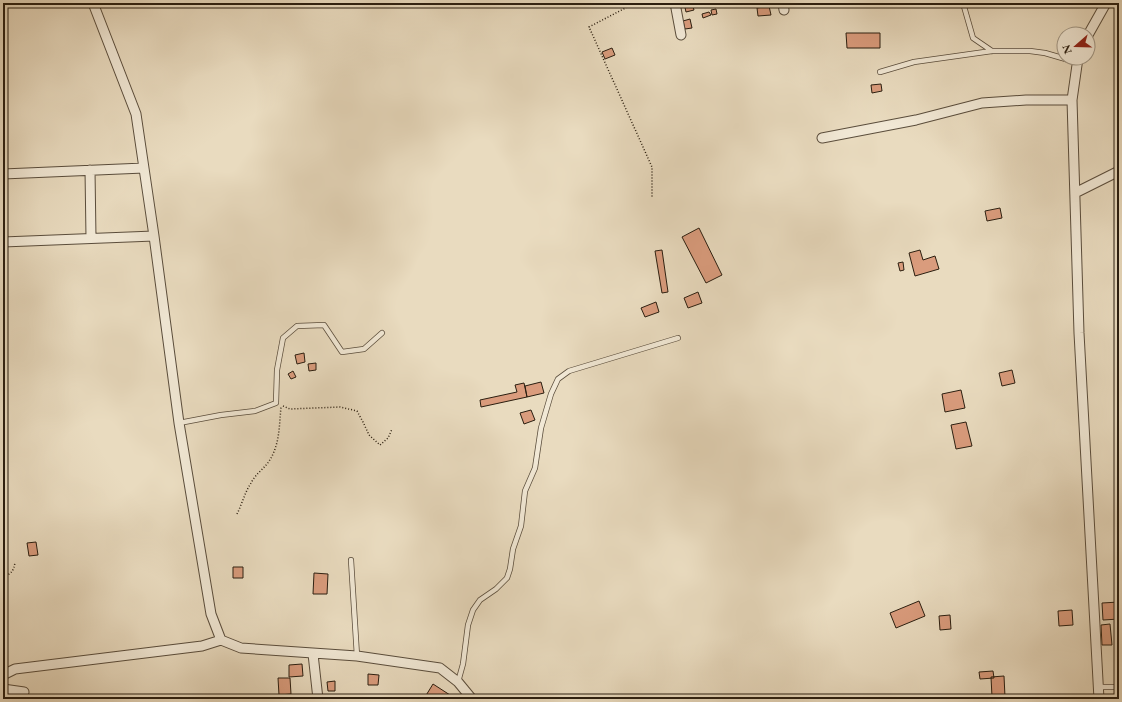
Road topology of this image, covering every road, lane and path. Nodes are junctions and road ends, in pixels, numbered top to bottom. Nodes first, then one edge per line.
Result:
1 (11, 3) edge
2 (93, 3) edge
3 (635, 3) edge
4 (675, 3) edge
5 (963, 3) edge
6 (1106, 3) edge
7 (3, 5) edge
8 (1093, 26) edge
9 (681, 35) dead end
10 (992, 51) junction
11 (1056, 55) edge
12 (1076, 66) edge
13 (880, 72) dead end
14 (1072, 100) junction
15 (822, 138) dead end
16 (144, 168) junction
17 (90, 170) junction
18 (1119, 171) edge
19 (3, 174) edge
20 (1076, 193) junction
21 (652, 198) dead end
22 (154, 236) junction
23 (91, 238) junction
24 (3, 242) edge
25 (382, 333) dead end
26 (678, 338) dead end
27 (179, 423) junction
28 (392, 429) dead end
29 (237, 514) dead end
30 (351, 560) dead end
31 (15, 562) dead end
32 (3, 576) edge
33 (221, 640) junction
34 (314, 654) junction
35 (357, 656) junction
36 (3, 675) edge
37 (458, 682) junction
38 (1099, 687) junction
39 (1119, 687) edge
40 (3, 689) edge
41 (19, 699) edge
42 (318, 699) edge
43 (472, 699) edge
44 (1099, 699) edge

1 - 7 path
2 - 16 street
3 - 21 path
4 - 9 street
5 - 10 lane
6 - 8 street
10 - 11 lane
10 - 13 lane
12 - 14 street
14 - 15 street
14 - 20 street
16 - 17 street
16 - 22 street
17 - 19 street
17 - 23 street
18 - 20 street
20 - 38 street
22 - 23 street
22 - 27 street
23 - 24 street
25 - 27 lane
26 - 37 lane
27 - 33 street
28 - 29 path
30 - 35 lane
31 - 32 path
33 - 34 street
33 - 36 street
34 - 35 street
34 - 42 street
35 - 37 street
37 - 43 street
38 - 39 lane
38 - 44 street
40 - 41 street

